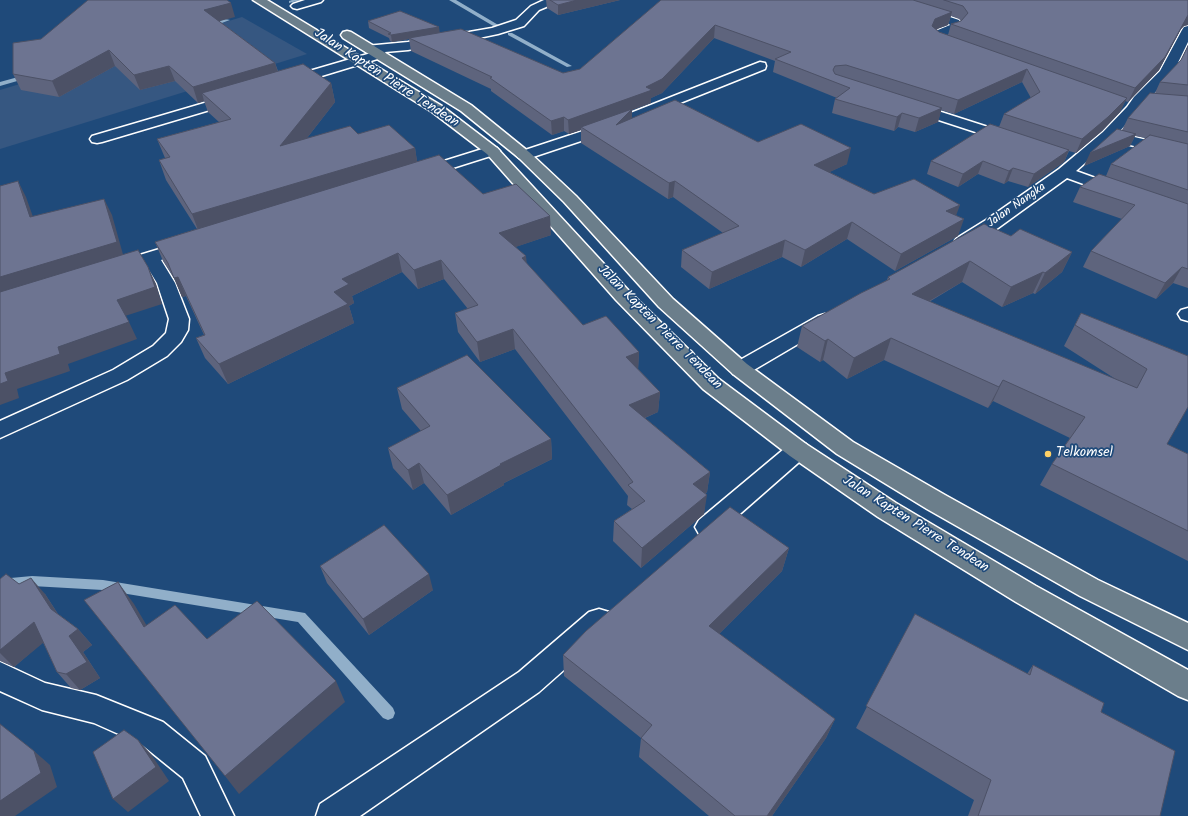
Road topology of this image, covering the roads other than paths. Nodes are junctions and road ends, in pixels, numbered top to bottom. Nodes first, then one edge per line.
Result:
1 (259, 0) edge
2 (317, 0) edge
3 (554, 0) edge
4 (887, 0) edge
5 (291, 3) edge
6 (1188, 30) edge
7 (970, 51) edge
8 (370, 54) junction
9 (760, 66) dead end
10 (277, 85) edge
11 (247, 94) edge
12 (898, 102) edge
13 (1158, 102) edge
14 (1118, 104) edge
15 (1136, 105) junction
16 (1108, 135) junction
17 (97, 139) dead end
18 (1026, 144) edge
19 (492, 151) junction
20 (524, 155) junction
21 (1188, 155) edge
22 (1064, 156) edge
23 (1079, 160) junction
24 (1065, 172) junction
25 (409, 177) edge
26 (1130, 196) edge
27 (203, 240) edge
28 (950, 249) edge
29 (150, 257) junction
30 (98, 274) edge
31 (841, 311) edge
32 (740, 369) junction
33 (0, 430) edge
34 (798, 450) junction
35 (688, 544) edge
36 (617, 606) edge
37 (1188, 637) edge
38 (0, 676) edge
39 (1188, 686) edge
40 (218, 816) edge
41 (332, 816) edge

1 - 8 main road, Jalan Kapten Pierre Tendean
2 - 5 street
3 - 8 street
4 - 7 street
5 - 8 main road, Jalan Kapten Pierre Tendean
6 - 15 street, Jalan Nangka
8 - 10 street
8 - 19 main road, Jalan Kapten Pierre Tendean
8 - 20 main road, Jalan Kapten Pierre Tendean
9 - 20 street
11 - 17 street
12 - 18 street
13 - 15 street
14 - 15 street
15 - 16 street, Jalan Nangka
16 - 21 street
16 - 23 street, Jalan Nangka
19 - 25 street
19 - 34 main road, Jalan Kapten Pierre Tendean
20 - 32 main road, Jalan Kapten Pierre Tendean
22 - 23 street
23 - 24 street, Jalan Nangka
24 - 26 street
24 - 28 street, Jalan Nangka
27 - 29 street
29 - 30 street
29 - 33 street
31 - 32 street
32 - 37 main road, Jalan Kapten Pierre Tendean
34 - 35 street
34 - 39 main road, Jalan Kapten Pierre Tendean
36 - 41 street
38 - 40 street

